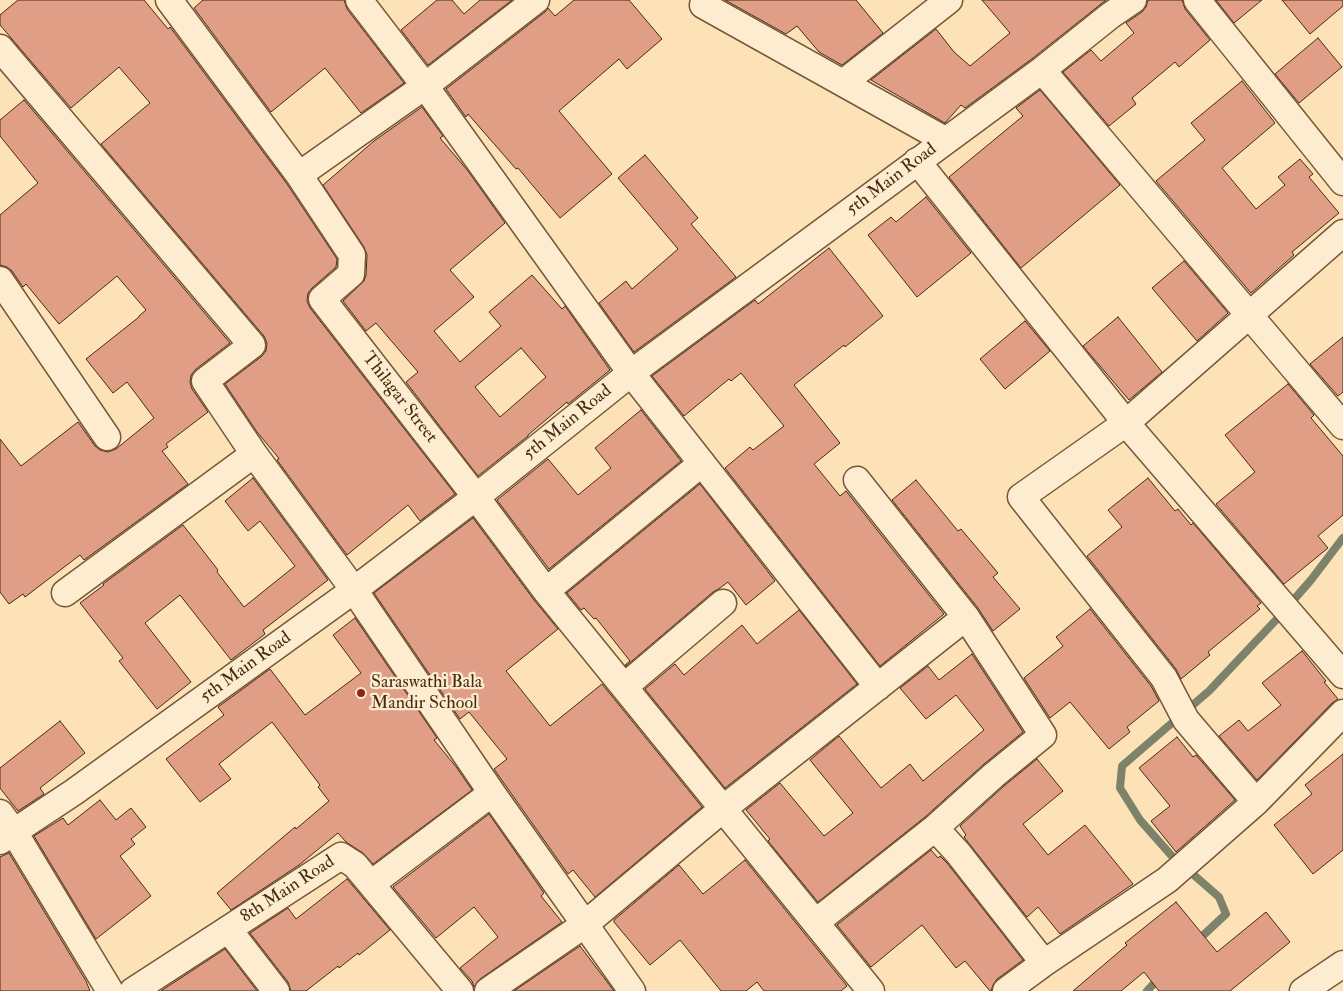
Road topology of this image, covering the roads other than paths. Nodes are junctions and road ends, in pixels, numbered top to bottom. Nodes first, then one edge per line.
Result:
1 (169, 0) edge
2 (359, 0) edge
3 (536, 0) edge
4 (949, 0) edge
5 (1133, 0) edge
6 (1197, 0) edge
7 (702, 5) dead end
8 (1104, 8) edge
9 (0, 48) edge
10 (1042, 70) junction
11 (843, 83) junction
12 (425, 86) junction
13 (945, 140) junction
14 (917, 161) junction
15 (299, 175) junction
16 (1343, 182) edge
17 (1343, 232) edge
18 (0, 280) edge
19 (1249, 315) junction
20 (631, 373) junction
21 (1126, 423) junction
22 (1343, 426) edge
23 (107, 437) dead end
24 (254, 454) junction
25 (702, 462) junction
26 (857, 480) dead end
27 (476, 497) junction
28 (354, 590) junction
29 (546, 591) junction
30 (65, 593) dead end
31 (723, 603) dead end
32 (966, 617) junction
33 (1343, 675) edge
34 (624, 687) junction
35 (878, 687) junction
36 (1343, 713) edge
37 (492, 793) junction
38 (1256, 802) junction
39 (724, 808) junction
40 (935, 828) junction
41 (5, 829) edge
42 (371, 884) junction
43 (816, 922) junction
44 (584, 924) junction
45 (228, 929) junction
46 (1044, 963) junction
47 (1343, 964) edge
48 (110, 991) edge
49 (132, 991) edge
50 (276, 991) edge
51 (460, 991) edge
52 (488, 991) edge
53 (632, 991) edge
54 (871, 991) edge
55 (1006, 991) edge
56 (1302, 991) edge

1 - 15 street
2 - 12 street
3 - 12 street
4 - 11 street
5 - 8 street, 5th Main Road
6 - 16 street
7 - 11 street
8 - 10 street, 5th Main Road
9 - 24 street
10 - 13 street, 5th Main Road
10 - 19 street
11 - 13 street
12 - 15 street
12 - 20 street
13 - 14 street, 5th Main Road
14 - 20 street, 5th Main Road
14 - 21 street
15 - 27 street, Thilagar Street
17 - 19 street
18 - 23 street
19 - 21 street
19 - 22 street
20 - 25 street
20 - 27 street, 5th Main Road
21 - 33 street
21 - 38 street
24 - 28 street
24 - 30 street
25 - 29 street
25 - 35 street
26 - 32 street
27 - 28 street, 5th Main Road
27 - 29 street, Thilagar Street
28 - 37 street
28 - 41 street, 5th Main Road
29 - 34 street, Thilagar Street
31 - 34 street
32 - 35 street
32 - 40 street
34 - 39 street, Thilagar Street
35 - 39 street
36 - 38 street
37 - 42 street
37 - 44 street
38 - 46 street
39 - 43 street, Thilagar Street
39 - 44 street
40 - 43 street
40 - 46 street
41 - 48 street
42 - 45 street, 8th Main Road
42 - 51 street, 8th Main Road
43 - 54 street, Thilagar Street
44 - 52 street
44 - 53 street
45 - 49 street, 8th Main Road
45 - 50 street
46 - 55 street
47 - 56 street

